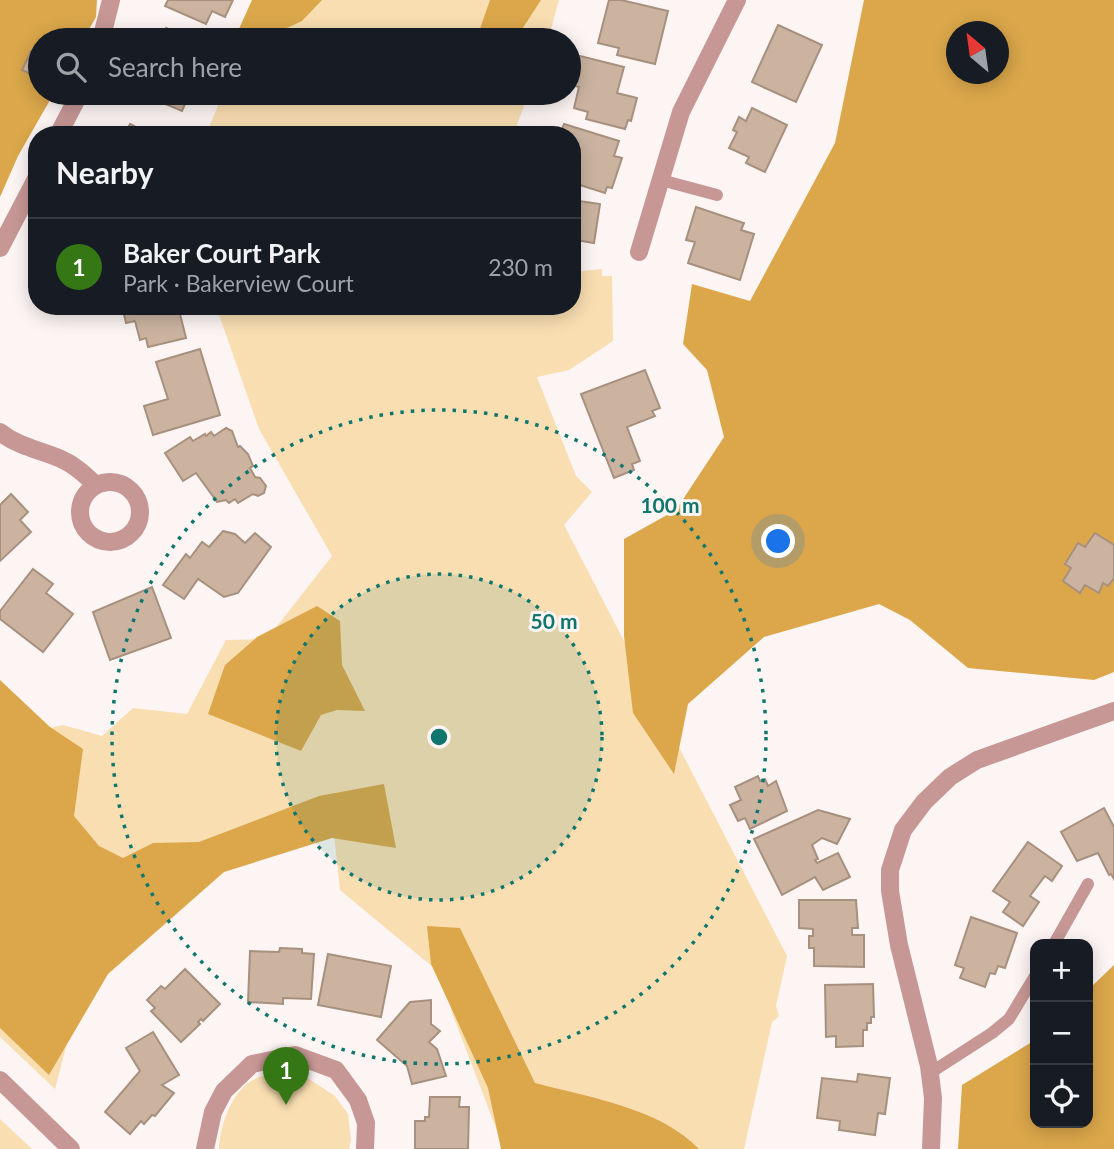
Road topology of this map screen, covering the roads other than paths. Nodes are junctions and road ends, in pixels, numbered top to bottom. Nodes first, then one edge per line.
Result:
1 (111, 0) edge
2 (737, 0) edge
3 (104, 28) edge
4 (74, 105) edge
5 (63, 126) edge
6 (662, 180) junction
7 (28, 194) edge
8 (717, 195) dead end
9 (0, 248) edge
10 (639, 252) dead end
11 (0, 432) edge
12 (96, 485) dead end
13 (1114, 710) edge
14 (1088, 884) dead end
15 (1057, 939) edge
16 (1030, 984) edge
17 (930, 1073) junction
18 (0, 1080) edge
19 (71, 1149) edge
20 (205, 1149) edge
21 (365, 1149) edge
22 (931, 1149) edge

1 - 3 street
2 - 6 street
4 - 5 street
6 - 8 lane
6 - 10 street
7 - 9 street
11 - 12 street
13 - 17 street
14 - 15 lane
16 - 17 lane
17 - 22 street
18 - 19 street
20 - 21 street

